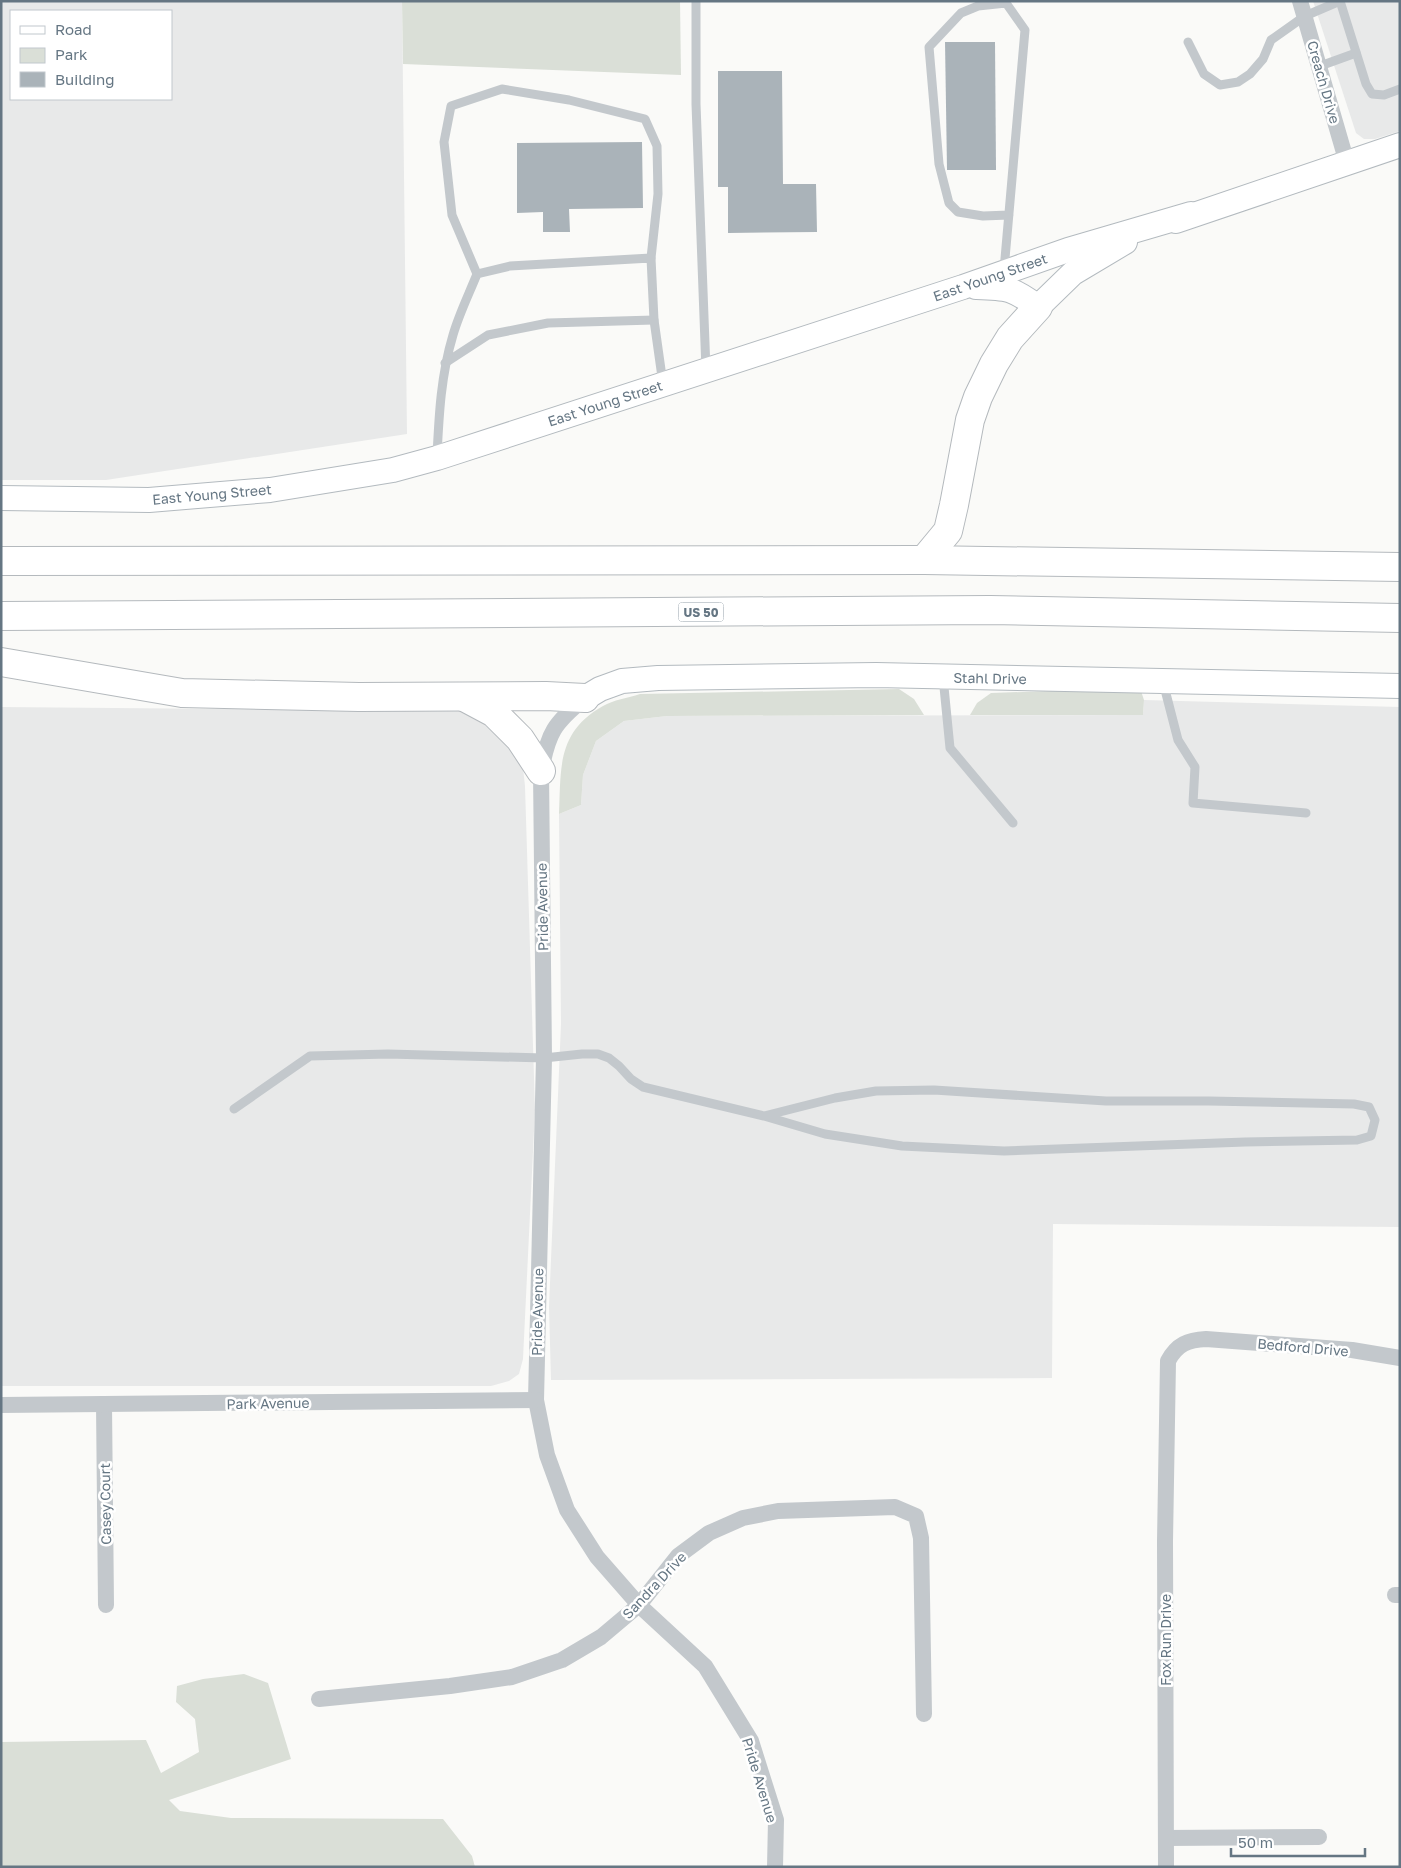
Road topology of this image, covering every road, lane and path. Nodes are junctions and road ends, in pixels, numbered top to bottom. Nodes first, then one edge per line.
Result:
1 (696, 1) edge
2 (1340, 1) edge
3 (1302, 8) edge
4 (1188, 42) dead end
5 (1356, 52) junction
6 (1320, 66) junction
7 (1400, 89) edge
8 (1400, 145) edge
9 (1347, 163) junction
10 (1191, 214) junction
11 (1009, 215) junction
12 (651, 258) junction
13 (1004, 273) junction
14 (477, 274) junction
15 (963, 287) junction
16 (1038, 307) junction
17 (654, 320) junction
18 (445, 363) junction
19 (706, 371) junction
20 (663, 384) junction
21 (437, 458) junction
22 (1, 498) edge
23 (924, 560) junction
24 (1, 562) edge
25 (1400, 567) edge
26 (1, 616) edge
27 (1400, 618) edge
28 (1, 662) edge
29 (943, 677) junction
30 (1163, 681) junction
31 (1400, 686) edge
32 (462, 697) junction
33 (585, 698) junction
34 (541, 772) junction
35 (1306, 813) dead end
36 (1013, 823) dead end
37 (544, 1058) junction
38 (234, 1109) dead end
39 (764, 1116) junction
40 (1400, 1358) edge
41 (536, 1400) junction
42 (104, 1404) junction
43 (1, 1405) edge
44 (1167, 1414) joint
45 (106, 1605) dead end
46 (639, 1605) junction
47 (319, 1699) dead end
48 (924, 1714) dead end
49 (1319, 1837) dead end
50 (1166, 1838) junction
51 (775, 1867) edge
52 (1166, 1867) edge

1 - 19 lane
2 - 3 lane
2 - 5 lane
3 - 4 lane
3 - 6 street, Creach Drive
5 - 6 lane
5 - 7 lane
6 - 9 street, Creach Drive
8 - 9 main road, East Young Street
9 - 10 main road, East Young Street
10 - 13 main road, East Young Street
10 - 16 main road, East Young Street
11 - 11 lane
11 - 13 lane
12 - 14 lane
12 - 14 lane
12 - 17 lane
13 - 15 main road, East Young Street
14 - 18 lane
15 - 16 main road
15 - 19 main road, East Young Street
16 - 23 highway
17 - 18 lane
17 - 20 lane
18 - 21 lane
19 - 20 main road, East Young Street
20 - 21 main road, East Young Street
21 - 22 main road, East Young Street
23 - 24 highway
23 - 25 highway
26 - 27 highway, US 50
28 - 32 highway
29 - 30 main road, Stahl Drive
29 - 33 main road, Stahl Drive
29 - 36 lane
30 - 31 main road, Stahl Drive
30 - 35 lane
32 - 33 highway
32 - 34 highway
33 - 34 street, Pride Avenue
34 - 37 street, Pride Avenue
37 - 38 lane
37 - 39 lane
37 - 41 street, Pride Avenue
39 - 39 lane
40 - 44 street, Bedford Drive
41 - 42 street, Park Avenue
41 - 46 street, Pride Avenue
42 - 43 street, Park Avenue
42 - 45 street, Casey Court
44 - 50 street, Fox Run Drive
46 - 47 street, Sandra Drive
46 - 48 street, Sandra Drive
46 - 51 street, Pride Avenue
49 - 50 street
50 - 52 street, Fox Run Drive

